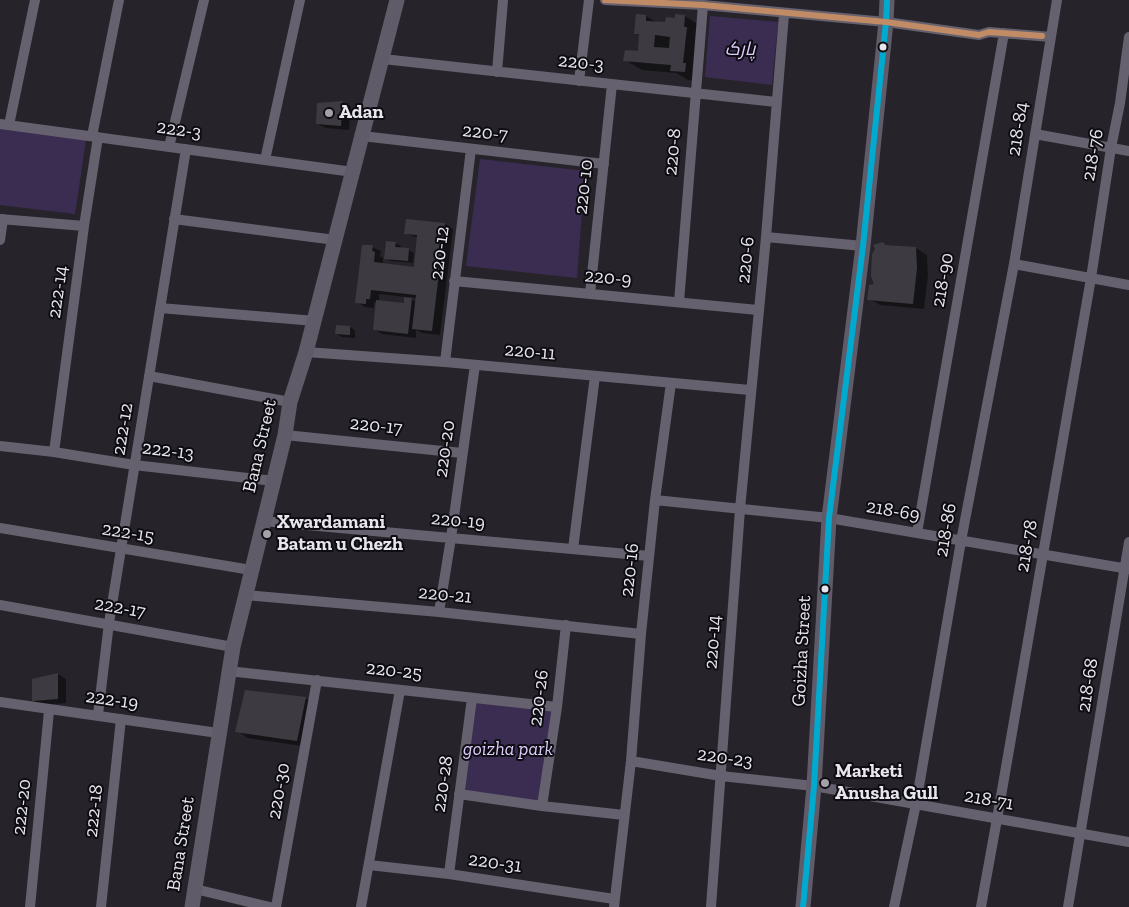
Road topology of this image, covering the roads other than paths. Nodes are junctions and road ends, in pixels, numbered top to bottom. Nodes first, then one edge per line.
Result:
1 (36, 0) edge
2 (119, 0) edge
3 (204, 0) edge
4 (300, 0) edge
5 (397, 0) edge
6 (502, 0) edge
7 (589, 0) edge
8 (605, 0) edge
9 (887, 0) edge
10 (1057, 0) edge
11 (703, 5) junction
12 (784, 14) junction
13 (886, 22) junction
14 (1004, 33) junction
15 (1051, 37) junction
16 (1129, 37) edge
17 (383, 59) junction
18 (497, 72) junction
19 (579, 80) junction
20 (612, 84) junction
21 (1129, 92) edge
22 (696, 93) junction
23 (776, 102) junction
24 (1120, 103) junction
25 (5, 124) edge
26 (1035, 134) junction
27 (95, 136) junction
28 (362, 136) junction
29 (169, 147) junction
30 (1111, 148) junction
31 (186, 149) junction
32 (471, 149) junction
33 (1129, 151) edge
34 (265, 160) junction
35 (604, 164) junction
36 (353, 172) junction
37 (1, 219) edge
38 (174, 219) junction
39 (84, 226) junction
40 (766, 237) junction
41 (0, 240) edge
42 (335, 240) junction
43 (863, 246) junction
44 (1014, 264) junction
45 (1091, 278) junction
46 (454, 281) junction
47 (1129, 285) edge
48 (590, 294) junction
49 (678, 302) junction
50 (160, 308) junction
51 (758, 310) junction
52 (314, 320) junction
53 (306, 352) junction
54 (445, 362) junction
55 (475, 365) junction
56 (149, 376) junction
57 (595, 376) junction
58 (671, 383) junction
59 (750, 390) junction
60 (290, 402) junction
61 (285, 435) junction
62 (0, 446) edge
63 (54, 452) junction
64 (462, 453) junction
65 (134, 465) junction
66 (274, 481) junction
67 (655, 500) junction
68 (740, 509) junction
69 (829, 518) junction
70 (263, 521) junction
71 (0, 528) edge
72 (917, 533) junction
73 (451, 538) junction
74 (961, 541) junction
75 (1129, 542) edge
76 (573, 549) junction
77 (121, 550) junction
78 (1043, 555) junction
79 (649, 556) junction
80 (1127, 569) edge
81 (251, 570) junction
82 (245, 595) junction
83 (0, 605) edge
84 (439, 612) junction
85 (109, 623) junction
86 (566, 624) junction
87 (641, 634) junction
88 (233, 647) junction
89 (228, 671) junction
90 (318, 680) junction
91 (400, 690) junction
92 (472, 698) junction
93 (0, 702) edge
94 (557, 707) junction
95 (49, 711) junction
96 (98, 715) junction
97 (120, 719) junction
98 (218, 733) junction
99 (631, 761) junction
100 (721, 776) junction
101 (814, 786) junction
102 (459, 794) junction
103 (916, 804) junction
104 (542, 806) junction
105 (624, 815) junction
106 (998, 819) junction
107 (1081, 834) junction
108 (1129, 842) edge
109 (370, 864) junction
110 (449, 874) junction
111 (195, 889) junction
112 (614, 903) edge
113 (30, 907) edge
114 (101, 907) edge
115 (192, 907) edge
116 (270, 907) edge
117 (276, 907) edge
118 (361, 907) edge
119 (711, 907) edge
120 (802, 907) edge
121 (894, 907) edge
122 (981, 907) edge
123 (1068, 907) edge

1 - 25 street
2 - 27 street, 222-14
3 - 29 street
4 - 34 street
5 - 17 street, Bana Street
6 - 18 street
7 - 19 street
8 - 11 street
9 - 13 street, Goizha Street
10 - 15 street, 218-84
11 - 12 street
11 - 22 street, 220-8
12 - 13 street
12 - 23 street, 220-6
13 - 14 street
13 - 43 street, Goizha Street
14 - 15 street
14 - 72 street, 218-90
15 - 26 street, 218-84
16 - 24 street, 218-76
17 - 18 street, 220-3
17 - 28 street, Bana Street
18 - 19 street, 220-3
19 - 20 street, 220-3
20 - 22 street, 220-3
20 - 35 street, 220-10
21 - 24 street
22 - 23 street, 220-3
22 - 49 street, 220-8
23 - 40 street, 220-6
24 - 30 street, 218-76
25 - 27 street, 222-3
26 - 30 street
26 - 44 street, 218-84
27 - 29 street, 222-3
27 - 39 street, 222-14
28 - 32 street, 220-7
28 - 36 street, Bana Street
29 - 31 street, 222-3
30 - 33 street
30 - 45 street, 218-76
31 - 34 street, 222-3
31 - 38 street, 222-12
32 - 35 street, 220-7
32 - 46 street, 220-12
34 - 36 street, 222-3
35 - 48 street, 220-10
36 - 42 street, Bana Street
37 - 39 street
37 - 41 street
38 - 42 street
38 - 50 street, 222-12
39 - 63 street, 222-14
40 - 43 street
40 - 51 street, 220-6
42 - 52 street, Bana Street
43 - 69 street, Goizha Street
44 - 45 street
44 - 74 street, 218-86
45 - 47 street
45 - 78 street, 218-78
46 - 48 street, 220-9
46 - 54 street, 220-12
48 - 49 street, 220-9
49 - 51 street, 220-9
50 - 52 street
50 - 56 street, 222-12
51 - 59 street, 220-6
52 - 53 street, Bana Street
53 - 54 street, 220-11
53 - 60 street, Bana Street
54 - 55 street, 220-11
55 - 57 street, 220-11
55 - 64 street, 220-20
56 - 60 street
56 - 65 street, 222-12
57 - 58 street, 220-11
57 - 76 street
58 - 59 street, 220-11
58 - 67 street, 220-16
59 - 68 street, 220-6
60 - 61 street, Bana Street
61 - 64 street, 220-17
61 - 66 street, Bana Street
62 - 63 street, 222-13
63 - 65 street, 222-13
64 - 73 street, 220-20
65 - 66 street, 222-13
65 - 77 street, 222-12
66 - 70 street, Bana Street
67 - 68 street, 218-69
67 - 79 street, 220-16
68 - 69 street, 218-69
68 - 100 street, 220-14
69 - 72 street, 218-69
69 - 101 street, Goizha Street
70 - 73 street, 220-19
70 - 81 street, Bana Street
71 - 77 street, 222-15
72 - 74 street, 218-69
73 - 76 street, 220-19
73 - 84 street, 220-20
74 - 78 street, 218-69
74 - 103 street, 218-86
75 - 80 street, 218-68
76 - 79 street, 220-19
77 - 81 street, 222-15
77 - 85 street, 222-12
78 - 80 street, 218-69
78 - 106 street, 218-78
79 - 87 street, 220-16
80 - 107 street, 218-68
81 - 82 street, Bana Street
82 - 84 street, 220-21
82 - 88 street, Bana Street
83 - 85 street, 222-17
84 - 86 street, 220-21
85 - 88 street, 222-17
85 - 96 street, 222-12
86 - 87 street, 220-21
86 - 94 street, 220-26
87 - 99 street, 220-16
88 - 89 street, Bana Street
89 - 90 street, 220-25
89 - 98 street, Bana Street
90 - 91 street, 220-25
90 - 117 street, 220-30
91 - 92 street, 220-25
91 - 109 street
92 - 94 street, 220-25
92 - 102 street, 220-28
93 - 95 street, 222-19
94 - 104 street, 220-26
95 - 96 street, 222-19
95 - 113 street, 222-20
96 - 97 street, 222-19
97 - 98 street, 222-19
97 - 114 street, 222-18
98 - 111 street, Bana Street
99 - 100 street, 220-23
99 - 105 street, 220-16
100 - 101 street, 220-23
100 - 119 street, 220-14
101 - 103 street, 218-71
101 - 120 street, Goizha Street
102 - 104 street
102 - 110 street, 220-28
103 - 106 street, 218-71
103 - 121 street, 218-86
104 - 105 street
105 - 112 street, 220-16
106 - 107 street, 218-71
106 - 122 street, 218-78
107 - 108 street, 218-71
107 - 123 street, 218-68
109 - 110 street, 220-31
109 - 118 street
110 - 112 street, 220-31
111 - 115 street, Bana Street
111 - 116 street

